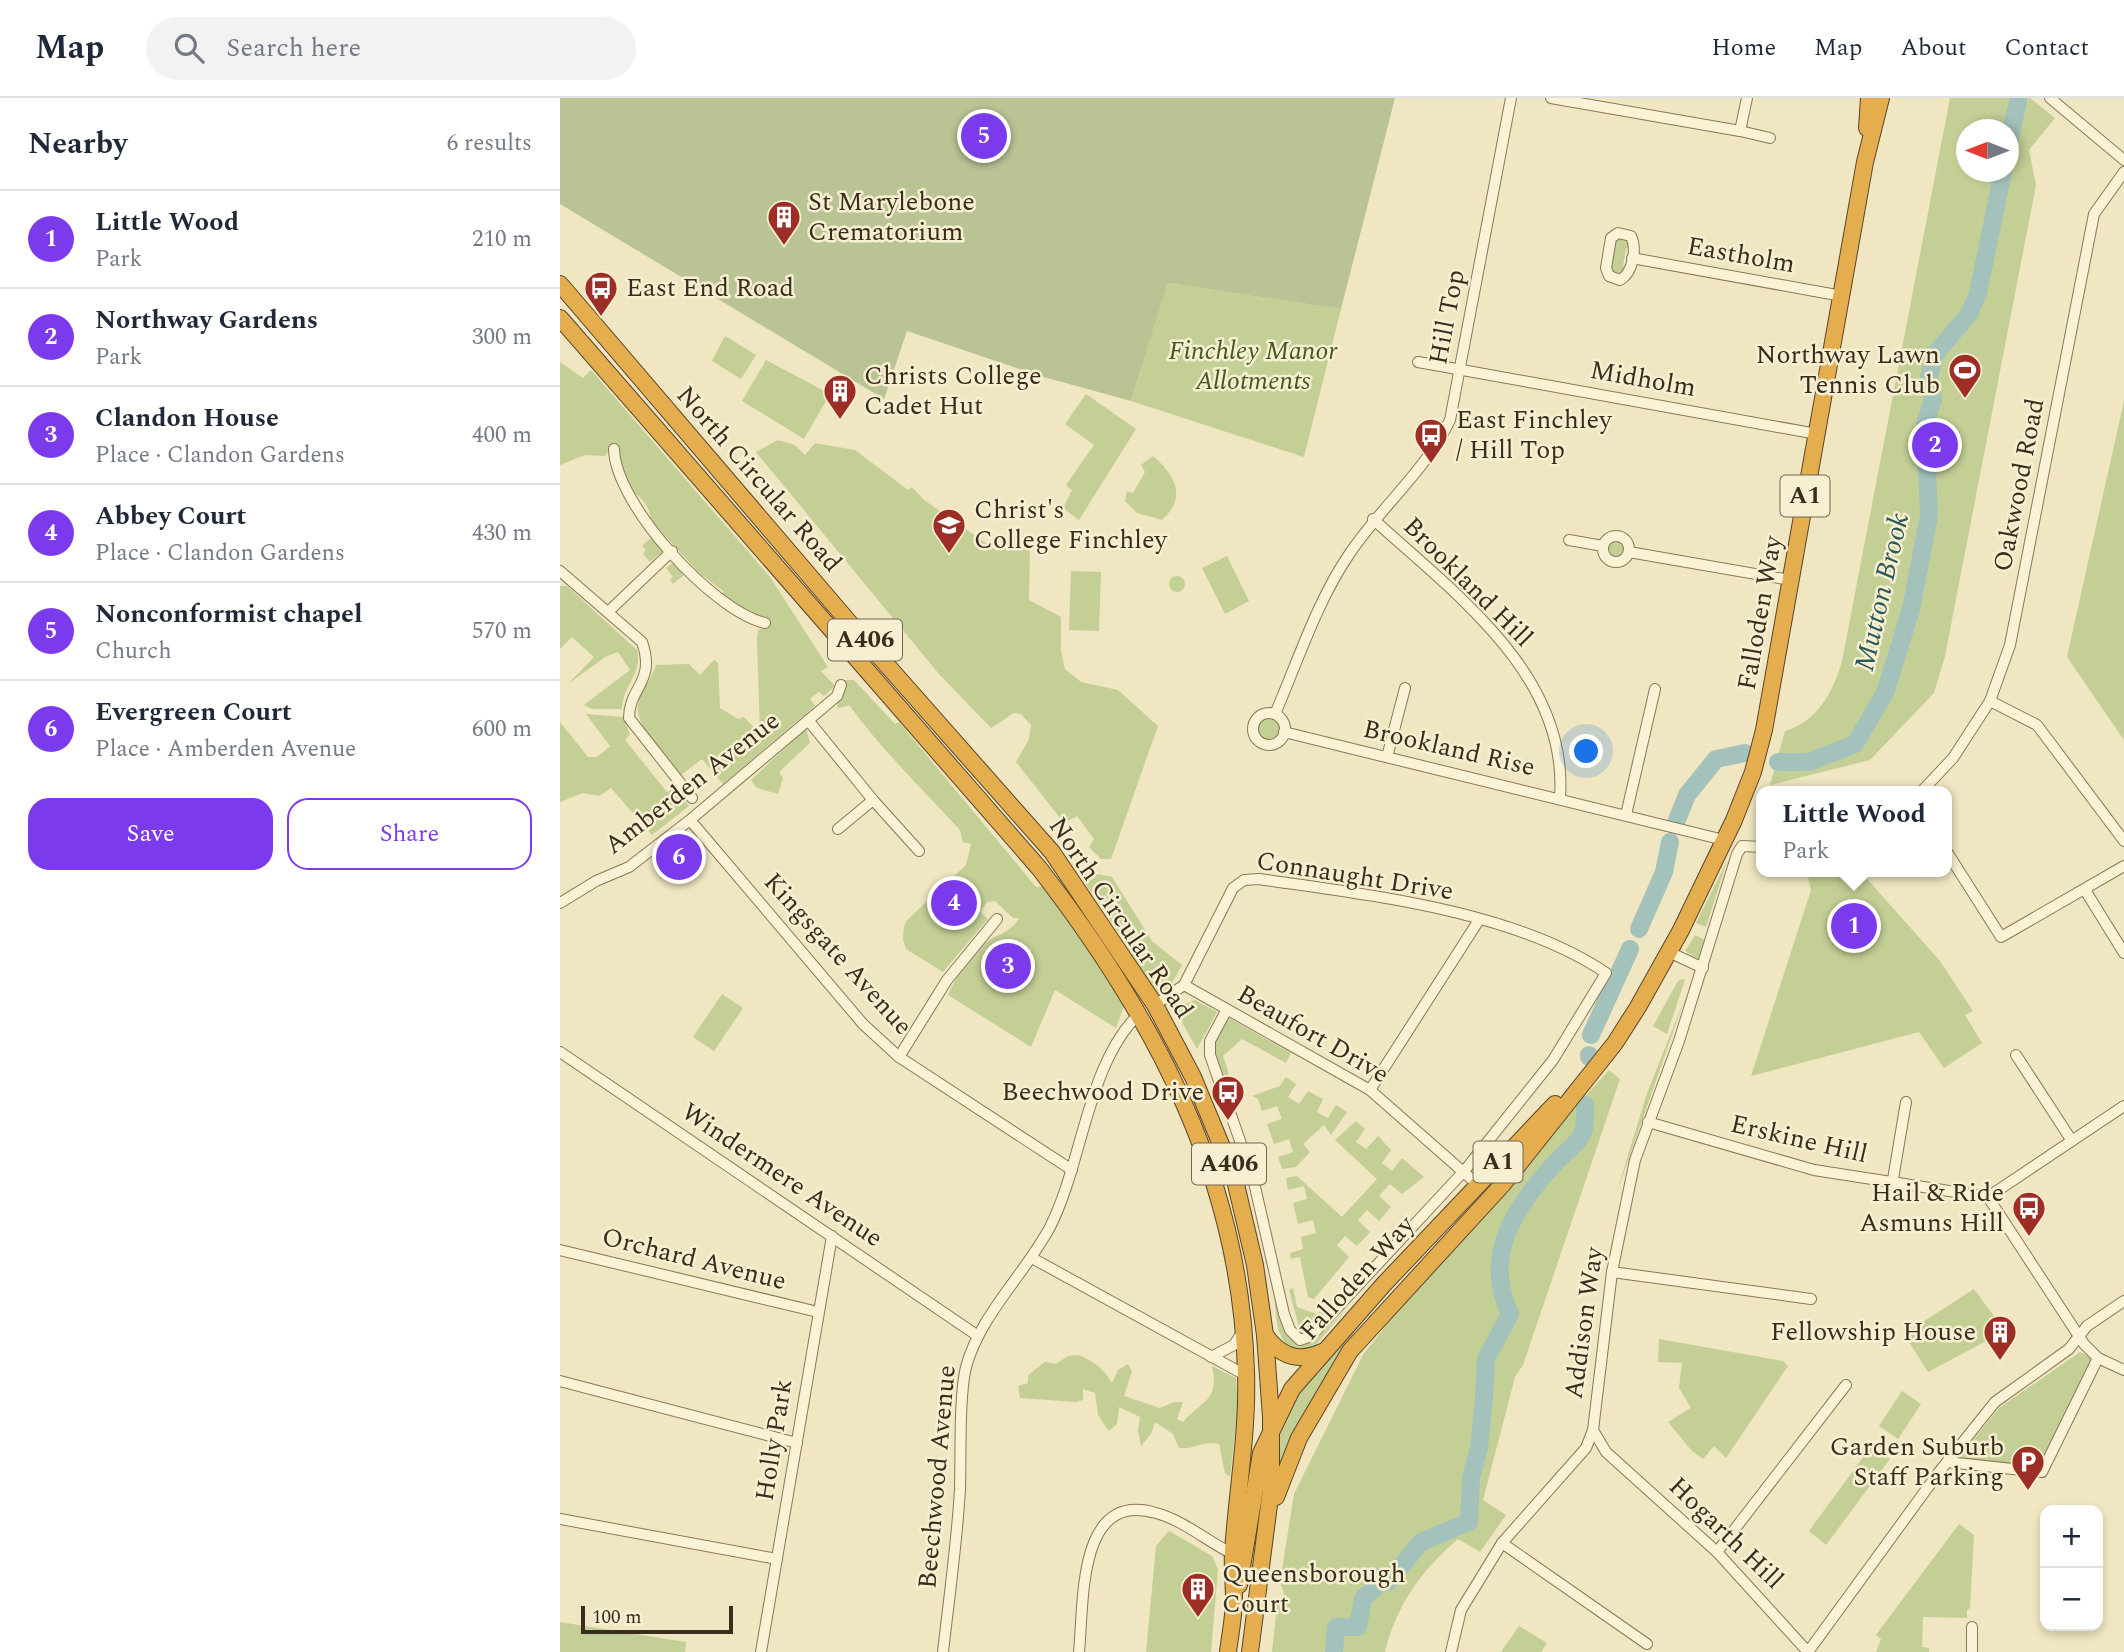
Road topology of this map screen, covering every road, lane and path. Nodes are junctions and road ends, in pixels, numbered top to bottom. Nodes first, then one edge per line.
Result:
1 (1511, 98) edge
2 (1550, 98) edge
3 (1747, 98) edge
4 (1869, 98) edge
5 (1881, 98) edge
6 (2057, 100) edge
7 (1740, 131) junction
8 (1770, 138) dead end
9 (2124, 160) edge
10 (1866, 162) junction
11 (2124, 172) edge
12 (1632, 258) dead end
13 (560, 285) edge
14 (1842, 296) junction
15 (560, 318) edge
16 (1418, 362) dead end
17 (1461, 370) junction
18 (1817, 434) junction
19 (614, 449) dead end
20 (1373, 519) junction
21 (1569, 540) dead end
22 (1603, 546) junction
23 (672, 551) junction
24 (1629, 552) junction
25 (560, 571) edge
26 (1790, 580) junction
27 (609, 611) junction
28 (765, 623) dead end
29 (841, 685) dead end
30 (1405, 688) dead end
31 (1655, 690) dead end
32 (1990, 701) junction
33 (1275, 714) junction
34 (808, 720) junction
35 (1284, 732) junction
36 (1387, 757) junction
37 (1927, 786) edge
38 (692, 798) dead end
39 (1560, 798) junction
40 (873, 800) junction
41 (1626, 815) junction
42 (691, 820) junction
43 (838, 829) dead end
44 (1724, 840) junction
45 (2124, 841) edge
46 (1756, 847) edge
47 (919, 851) dead end
48 (1952, 860) edge
49 (2124, 866) edge
50 (2085, 890) junction
51 (560, 903) edge
52 (998, 919) dead end
53 (1479, 919) junction
54 (1669, 951) junction
55 (2124, 953) edge
56 (1703, 968) junction
57 (1184, 985) junction
58 (1155, 1005) junction
59 (1226, 1011) junction
60 (1139, 1014) junction
61 (1615, 1043) junction
62 (560, 1052) edge
63 (2016, 1055) dead end
64 (899, 1057) junction
65 (1370, 1090) junction
66 (1906, 1102) dead end
67 (2124, 1106) edge
68 (1648, 1122) junction
69 (2072, 1141) junction
70 (1072, 1170) junction
71 (1465, 1170) junction
72 (1477, 1184) junction
73 (1892, 1185) junction
74 (1491, 1197) junction
75 (1988, 1197) junction
76 (832, 1236) junction
77 (560, 1250) edge
78 (1032, 1258) junction
79 (1612, 1272) junction
80 (1811, 1299) dead end
81 (2124, 1301) edge
82 (818, 1312) junction
83 (1244, 1328) junction
84 (1265, 1335) junction
85 (2080, 1335) junction
86 (978, 1336) junction
87 (1323, 1352) junction
88 (1211, 1357) junction
89 (2098, 1358) junction
90 (2124, 1370) edge
91 (1247, 1376) junction
92 (560, 1381) edge
93 (1846, 1385) dead end
94 (1271, 1427) junction
95 (1594, 1430) junction
96 (797, 1443) junction
97 (1586, 1448) junction
98 (1606, 1452) junction
99 (1947, 1462) junction
100 (560, 1519) edge
101 (1267, 1526) junction
102 (1502, 1543) junction
103 (1717, 1552) junction
104 (1233, 1554) junction
105 (777, 1559) junction
106 (1234, 1601) junction
107 (1972, 1627) dead end
108 (1647, 1644) dead end
109 (761, 1652) edge
110 (943, 1652) edge
111 (1079, 1652) edge
112 (1228, 1652) edge
113 (1250, 1652) edge
114 (1451, 1652) edge
115 (1808, 1652) edge
116 (1972, 1652) edge

1 - 17 street, Hill Top
2 - 7 street
3 - 7 street
4 - 10 highway, Falloden Way / A1
5 - 10 highway, Falloden Way / A1
6 - 9 street
7 - 8 street
10 - 14 highway, Falloden Way / A1
11 - 32 street, Oakwood Road
12 - 14 street, Eastholm
13 - 58 highway, North Circular Road / A406
14 - 18 highway, Falloden Way / A1
15 - 60 highway, North Circular Road / A406
16 - 17 street, Midholm
17 - 18 street, Midholm
17 - 20 street, Hill Top
18 - 26 highway, Falloden Way / A1
19 - 23 street
20 - 33 street, Brookland Rise
20 - 39 street, Brookland Hill
21 - 22 street
22 - 24 street
22 - 24 street
23 - 27 street
23 - 28 street
24 - 26 street
25 - 27 street
26 - 44 highway, Falloden Way / A1
27 - 38 street
29 - 34 street, Amberden Avenue
30 - 36 street
31 - 41 street
32 - 37 street, Oakwood Road
32 - 45 street
33 - 35 street
33 - 35 street, Brookland Rise
34 - 40 street
34 - 42 street, Amberden Avenue
35 - 36 street, Brookland Rise
36 - 39 street, Brookland Rise
39 - 41 street, Brookland Rise
40 - 43 street
40 - 47 street
41 - 44 street, Brookland Rise
42 - 51 street, Amberden Avenue
42 - 64 street, Kingsgate Avenue
44 - 54 highway, Falloden Way / A1
46 - 56 street, Addison Way
48 - 50 street
49 - 50 street
50 - 55 street
52 - 64 street
53 - 57 street, Connaught Drive
53 - 65 street
53 - 71 street, Connaught Drive
54 - 56 street
54 - 61 highway, Falloden Way / A1
56 - 68 street, Addison Way
57 - 58 street, Connaught Drive
57 - 59 street, Beaufort Drive
58 - 84 highway, North Circular Road / A406
59 - 65 street, Beaufort Drive
59 - 71 street
60 - 70 street, Beechwood Avenue
60 - 83 highway, North Circular Road / A406
61 - 72 highway, Falloden Way / A1
61 - 74 highway, Falloden Way / A1
62 - 76 street, Windermere Avenue
63 - 69 street
64 - 70 street, Kingsgate Avenue
65 - 71 street, Beaufort Drive
66 - 73 street
67 - 69 street
68 - 73 street, Erskine Hill
68 - 79 street, Addison Way
69 - 75 street
70 - 78 street, Beechwood Avenue
71 - 72 street, Beaufort Drive
72 - 74 highway
72 - 87 highway, Falloden Way / A1
73 - 75 street, Erskine Hill
74 - 101 highway, Falloden Way / A1
75 - 85 street
76 - 82 street, Holly Park
76 - 86 street, Windermere Avenue
77 - 82 street, Orchard Avenue
78 - 86 street, Beechwood Avenue
78 - 88 street
79 - 80 street
79 - 95 street, Addison Way
81 - 85 street
82 - 96 street, Holly Park
83 - 88 street
83 - 91 highway, North Circular Road / A406
84 - 87 highway
84 - 94 highway, North Circular Road / A406
85 - 89 street
85 - 99 street
86 - 110 street, Beechwood Avenue
87 - 94 highway, Falloden Way / A1
88 - 91 street
89 - 90 street
89 - 99 street
91 - 104 highway, North Circular Road / A406
92 - 96 street
93 - 103 street
94 - 101 highway, North Circular Road / A406
94 - 106 highway, Falloden Way / A1
95 - 97 street, Addison Way
95 - 98 street, Hogarth Hill
96 - 105 street, Holly Park
97 - 98 street
97 - 102 street, Addison Way
98 - 103 street, Hogarth Hill
99 - 115 street
100 - 105 street
101 - 113 highway, North Circular Road / A406
102 - 108 street
102 - 114 street, Addison Way
103 - 115 street, Hogarth Hill
104 - 106 highway, North Circular Road / A406
104 - 111 street
105 - 109 street, Holly Park
106 - 112 highway, North Circular Road / A406
107 - 116 street

